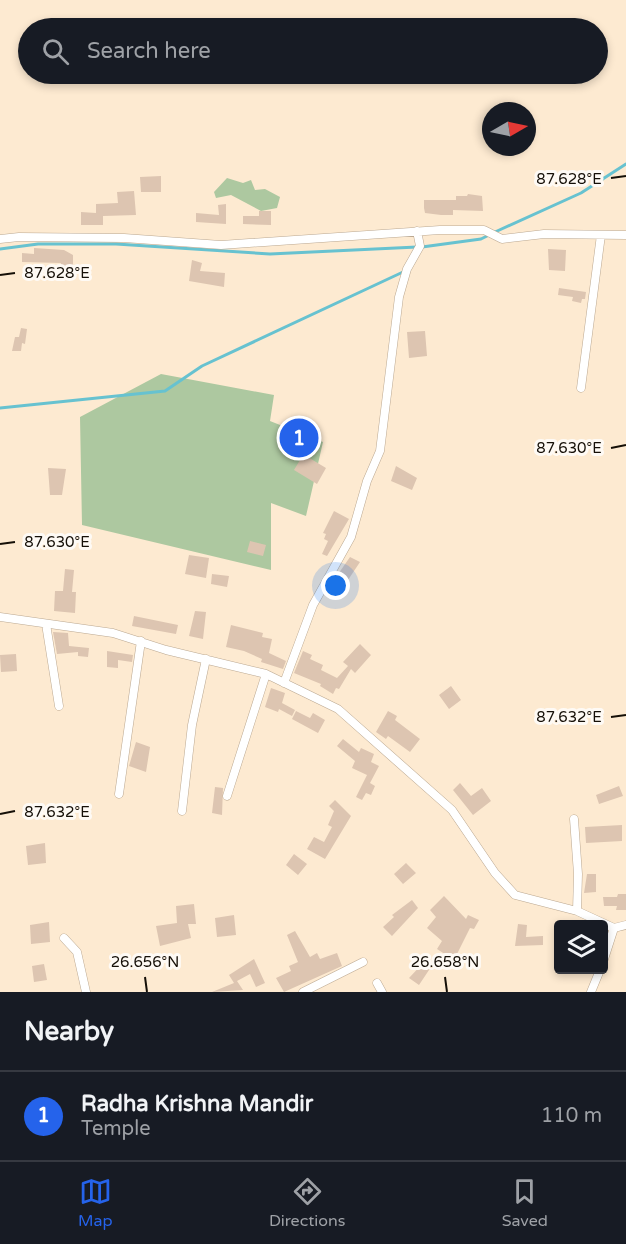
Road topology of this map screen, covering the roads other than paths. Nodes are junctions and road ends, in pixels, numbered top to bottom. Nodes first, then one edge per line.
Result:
1 (417, 231) junction
2 (601, 235) junction
3 (626, 235) edge
4 (0, 239) edge
5 (581, 388) dead end
6 (0, 617) edge
7 (46, 624) junction
8 (141, 641) junction
9 (206, 659) junction
10 (266, 674) junction
11 (284, 682) junction
12 (60, 706) dead end
13 (119, 794) dead end
14 (227, 796) dead end
15 (182, 812) dead end
16 (574, 819) dead end
17 (577, 911) junction
18 (626, 925) edge
19 (614, 928) junction
20 (64, 938) dead end
21 (608, 945) edge
22 (363, 963) dead end
23 (598, 974) edge
24 (377, 983) dead end
25 (86, 992) edge
26 (303, 992) edge
27 (382, 992) edge
28 (591, 992) edge

1 - 2 street
1 - 4 street
1 - 11 street
2 - 3 street
2 - 5 street
6 - 7 street
7 - 8 street
7 - 12 street
8 - 9 street
8 - 13 street
9 - 10 street
9 - 15 street
10 - 11 street
10 - 14 street
11 - 17 street
16 - 17 street
17 - 19 street
18 - 19 street
19 - 21 street
20 - 25 street
22 - 26 street
23 - 28 street
24 - 27 street

